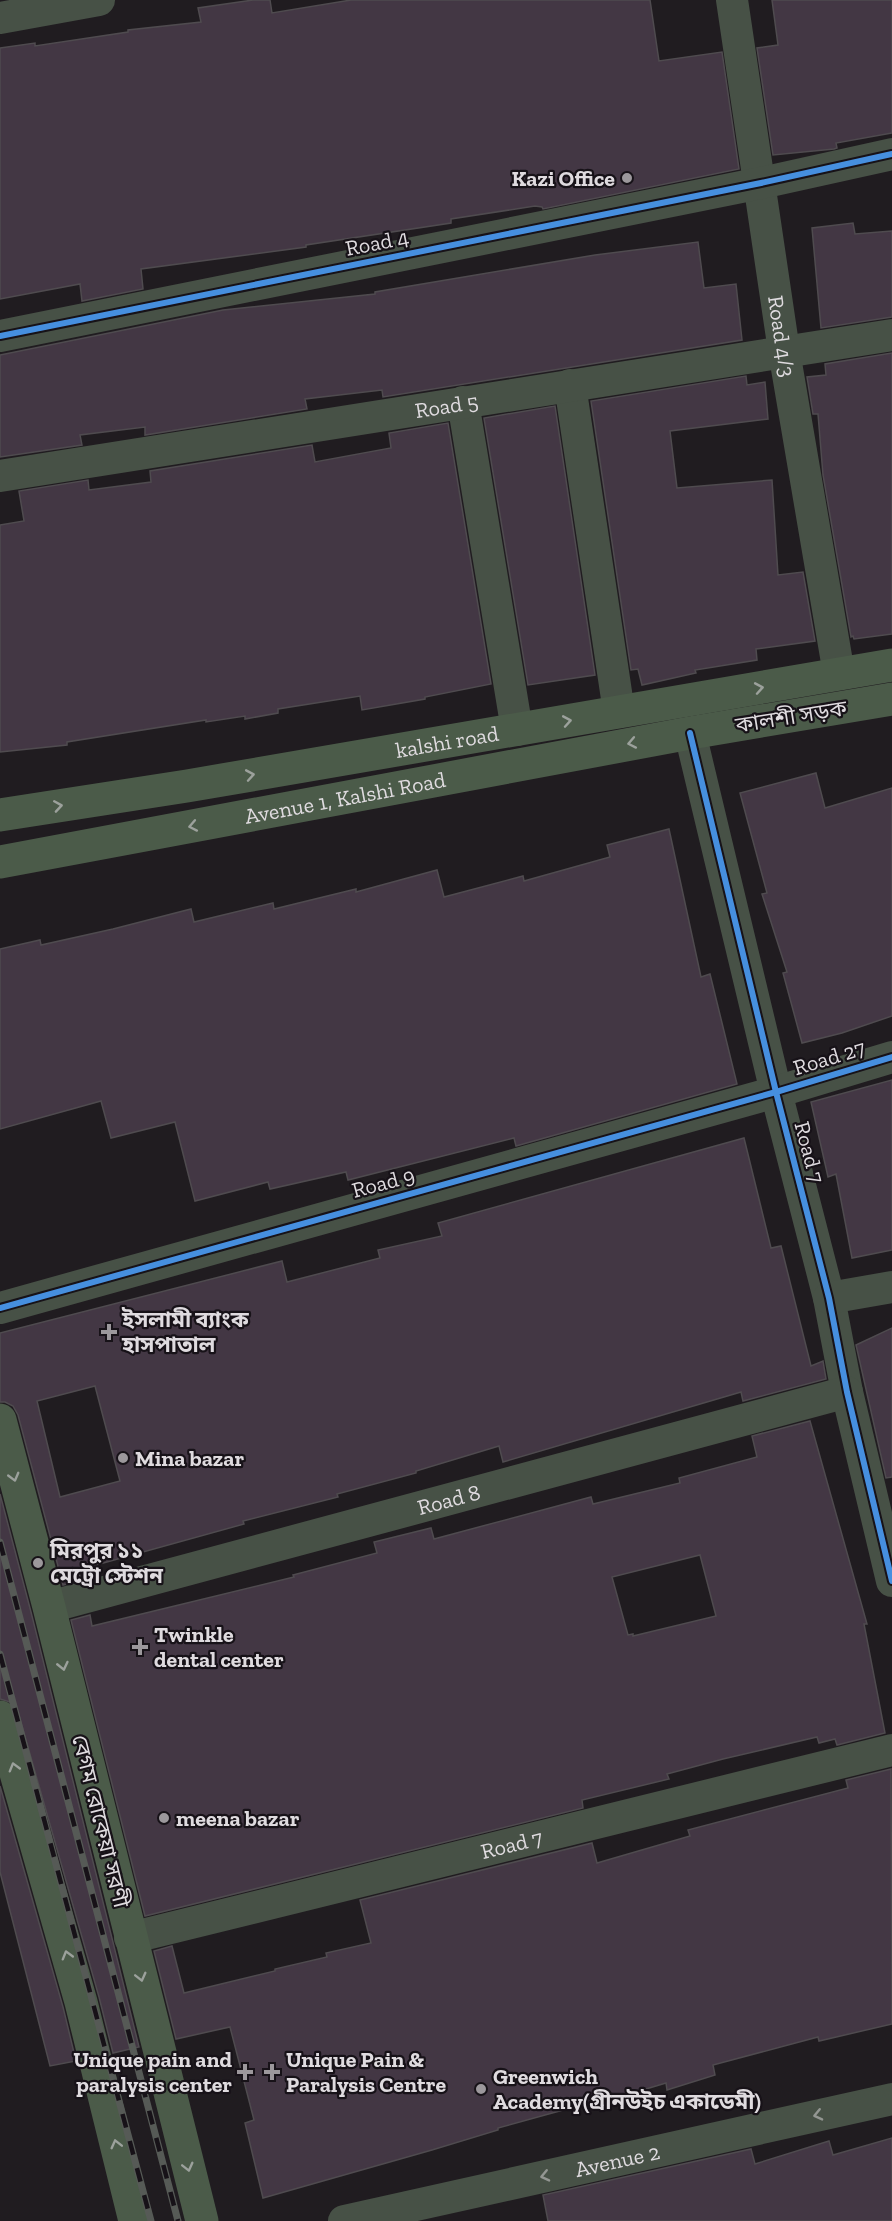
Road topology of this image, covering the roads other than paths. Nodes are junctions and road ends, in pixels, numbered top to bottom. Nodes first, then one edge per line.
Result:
1 (99, 0) edge
2 (732, 0) edge
3 (0, 18) edge
4 (892, 154) edge
5 (761, 183) junction
6 (892, 335) edge
7 (0, 336) edge
8 (784, 351) junction
9 (570, 385) junction
10 (463, 402) junction
11 (0, 476) edge
12 (892, 665) edge
13 (839, 674) junction
14 (892, 699) edge
15 (619, 712) junction
16 (516, 730) junction
17 (690, 733) junction
18 (0, 815) edge
19 (0, 862) edge
20 (892, 1057) edge
21 (776, 1092) junction
22 (892, 1287) edge
23 (830, 1298) junction
24 (0, 1308) edge
25 (847, 1392) junction
26 (0, 1420) edge
27 (891, 1573) edge
28 (49, 1607) junction
29 (0, 1717) edge
30 (892, 1750) edge
31 (130, 1938) junction
32 (892, 2099) edge
33 (135, 2221) edge
34 (202, 2221) edge
35 (344, 2221) edge

1 - 3 street
2 - 5 street, Road 4/3
4 - 5 street, Road 4
5 - 7 street, Road 4
5 - 8 street, Road 4/3
6 - 8 street, Road 5
8 - 9 street, Road 5
8 - 13 street, Road 4/3
9 - 10 street, Road 5
9 - 15 street
10 - 11 street, Road 5
10 - 16 street
12 - 13 main road, kalshi road
15 -> 13 main road, kalshi road
14 - 17 main road, কালশী সড়ক
16 -> 15 main road, kalshi road
18 -> 16 main road, kalshi road
17 -> 19 main road, Avenue 1, Kalshi Road
17 - 21 street, Road 7
20 - 21 street, Road 27
21 - 23 street, Road 7
21 - 24 street, Road 9
22 - 23 street
23 - 25 street, Road 7
25 - 27 street, Road 7
25 - 28 street, Road 8
26 -> 28 main road, বেগম রোকেয়া সরণী
28 -> 31 main road, বেগম রোকেয়া সরণী
33 -> 29 main road
30 - 31 street, Road 7
31 -> 34 main road, বেগম রোকেয়া সরণী
32 -> 35 street, Avenue 2

